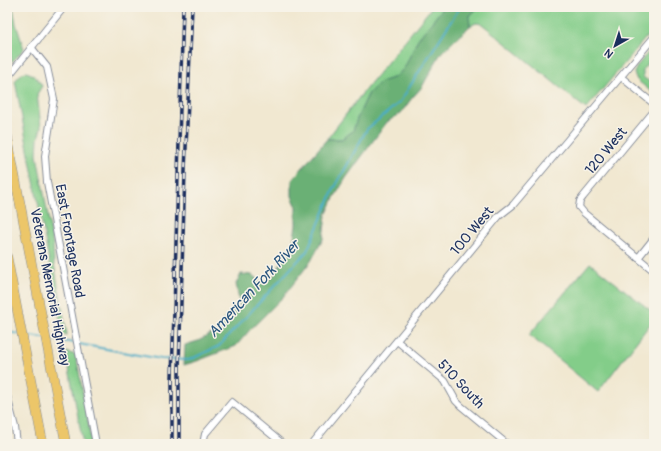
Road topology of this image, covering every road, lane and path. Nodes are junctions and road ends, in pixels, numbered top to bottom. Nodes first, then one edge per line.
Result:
1 (64, 7) edge
2 (654, 37) edge
3 (31, 47) junction
4 (621, 77) junction
5 (7, 78) edge
6 (654, 104) edge
7 (654, 111) edge
8 (7, 135) edge
9 (654, 238) edge
10 (7, 257) edge
11 (638, 258) junction
12 (654, 271) edge
13 (398, 341) junction
14 (7, 396) edge
15 (17, 444) edge
16 (44, 444) edge
17 (66, 444) edge
18 (96, 444) edge
19 (203, 444) edge
20 (282, 444) edge
21 (312, 444) edge
22 (507, 444) edge

1 - 3 street
2 - 4 street, 100 West
3 - 5 street
3 - 18 street, East Frontage Road
4 - 6 street
4 - 13 street, 100 West
7 - 11 street, 120 West
8 - 17 highway, Veterans Memorial Highway
9 - 11 street
10 - 16 highway
11 - 12 street
13 - 21 street, 100 West
13 - 22 street, 510 South
14 - 15 street
19 - 20 street

